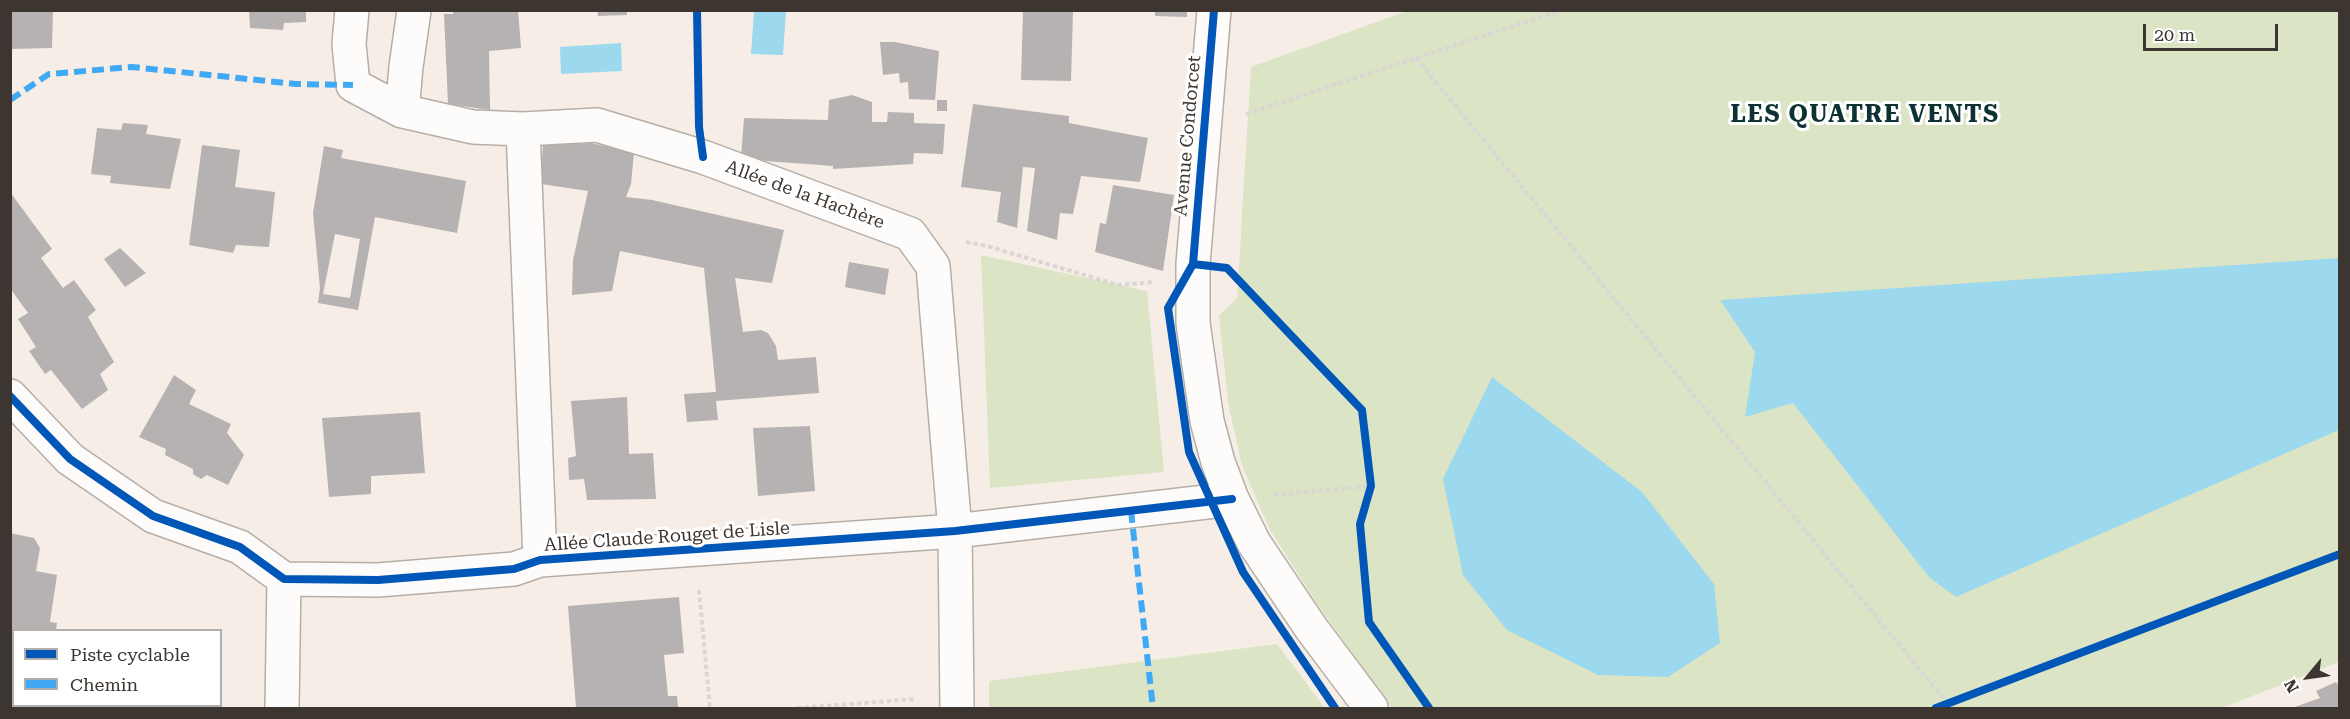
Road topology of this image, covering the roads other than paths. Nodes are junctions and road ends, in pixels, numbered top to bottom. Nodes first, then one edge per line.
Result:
1 (352, 10) edge
2 (414, 10) edge
3 (1214, 10) edge
4 (402, 111) junction
5 (523, 129) junction
6 (10, 396) edge
7 (1232, 499) junction
8 (955, 531) junction
9 (540, 560) junction
10 (284, 579) junction
11 (282, 708) edge
12 (957, 708) edge
13 (1371, 708) edge

1 - 4 street, Allée de la Hachère
2 - 4 street
3 - 7 street, Avenue Condorcet
4 - 5 street, Allée de la Hachère
5 - 8 street, Allée de la Hachère
5 - 9 street
6 - 10 street
7 - 8 street, Allée Claude Rouget de Lisle
7 - 13 street, Avenue Condorcet
8 - 9 street, Allée Claude Rouget de Lisle
8 - 12 street
9 - 10 street, Allée Claude Rouget de Lisle
10 - 11 street

